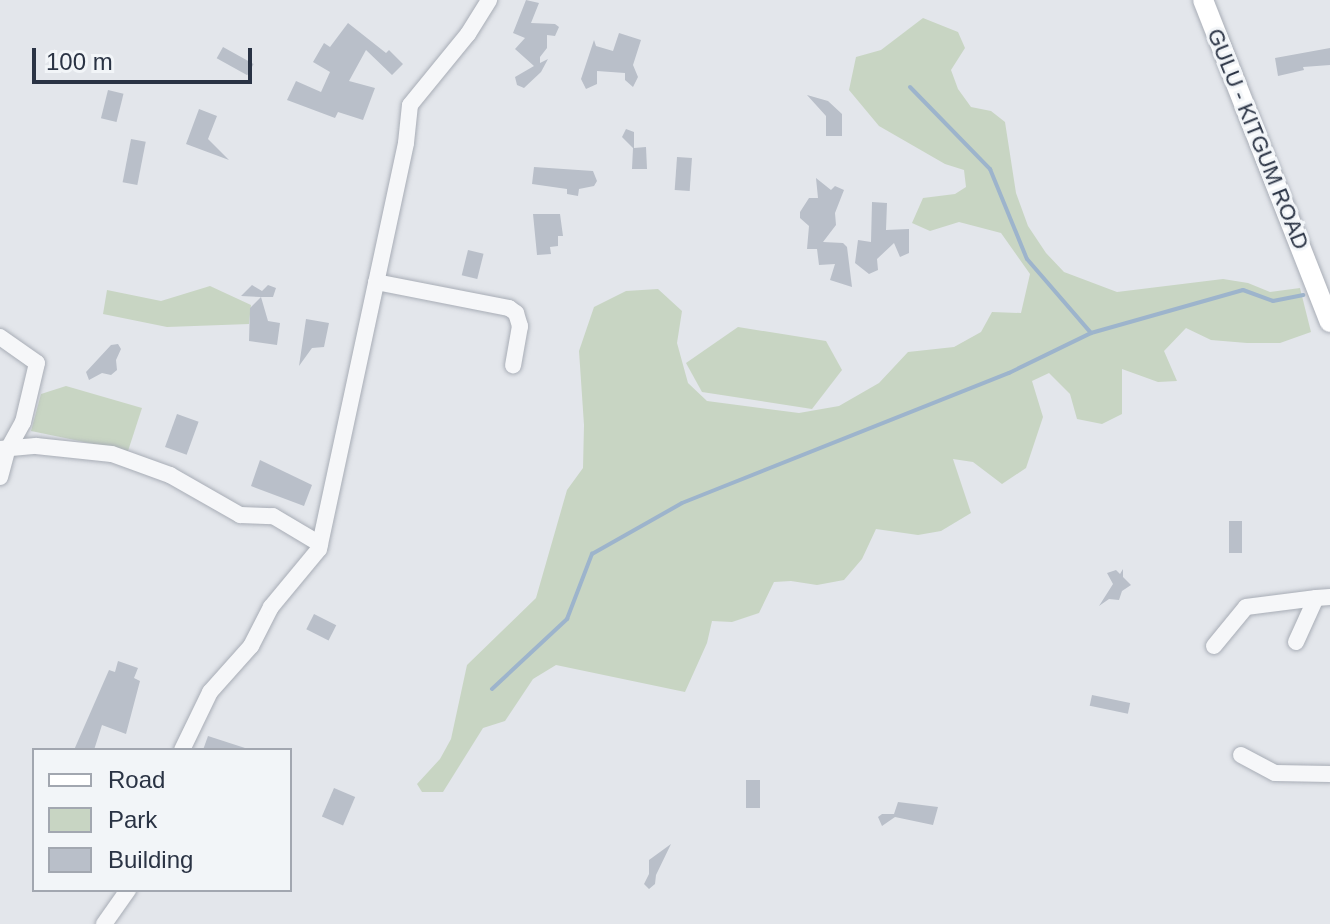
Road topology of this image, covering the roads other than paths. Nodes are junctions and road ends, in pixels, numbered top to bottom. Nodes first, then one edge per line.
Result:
1 (489, 0) edge
2 (1203, 0) edge
3 (376, 282) junction
4 (1330, 322) edge
5 (0, 337) edge
6 (513, 365) dead end
7 (3, 450) edge
8 (0, 477) edge
9 (320, 544) junction
10 (1323, 597) edge
11 (1296, 642) dead end
12 (1214, 646) dead end
13 (183, 748) edge
14 (1241, 755) dead end
15 (1330, 774) edge
16 (127, 892) edge
17 (104, 924) edge

1 - 3 street
2 - 4 main road, GULU - KITGUM ROAD
3 - 6 street
3 - 9 street
5 - 7 street
7 - 8 street
7 - 9 street
9 - 13 street
10 - 11 street
10 - 12 street
14 - 15 street
16 - 17 street

